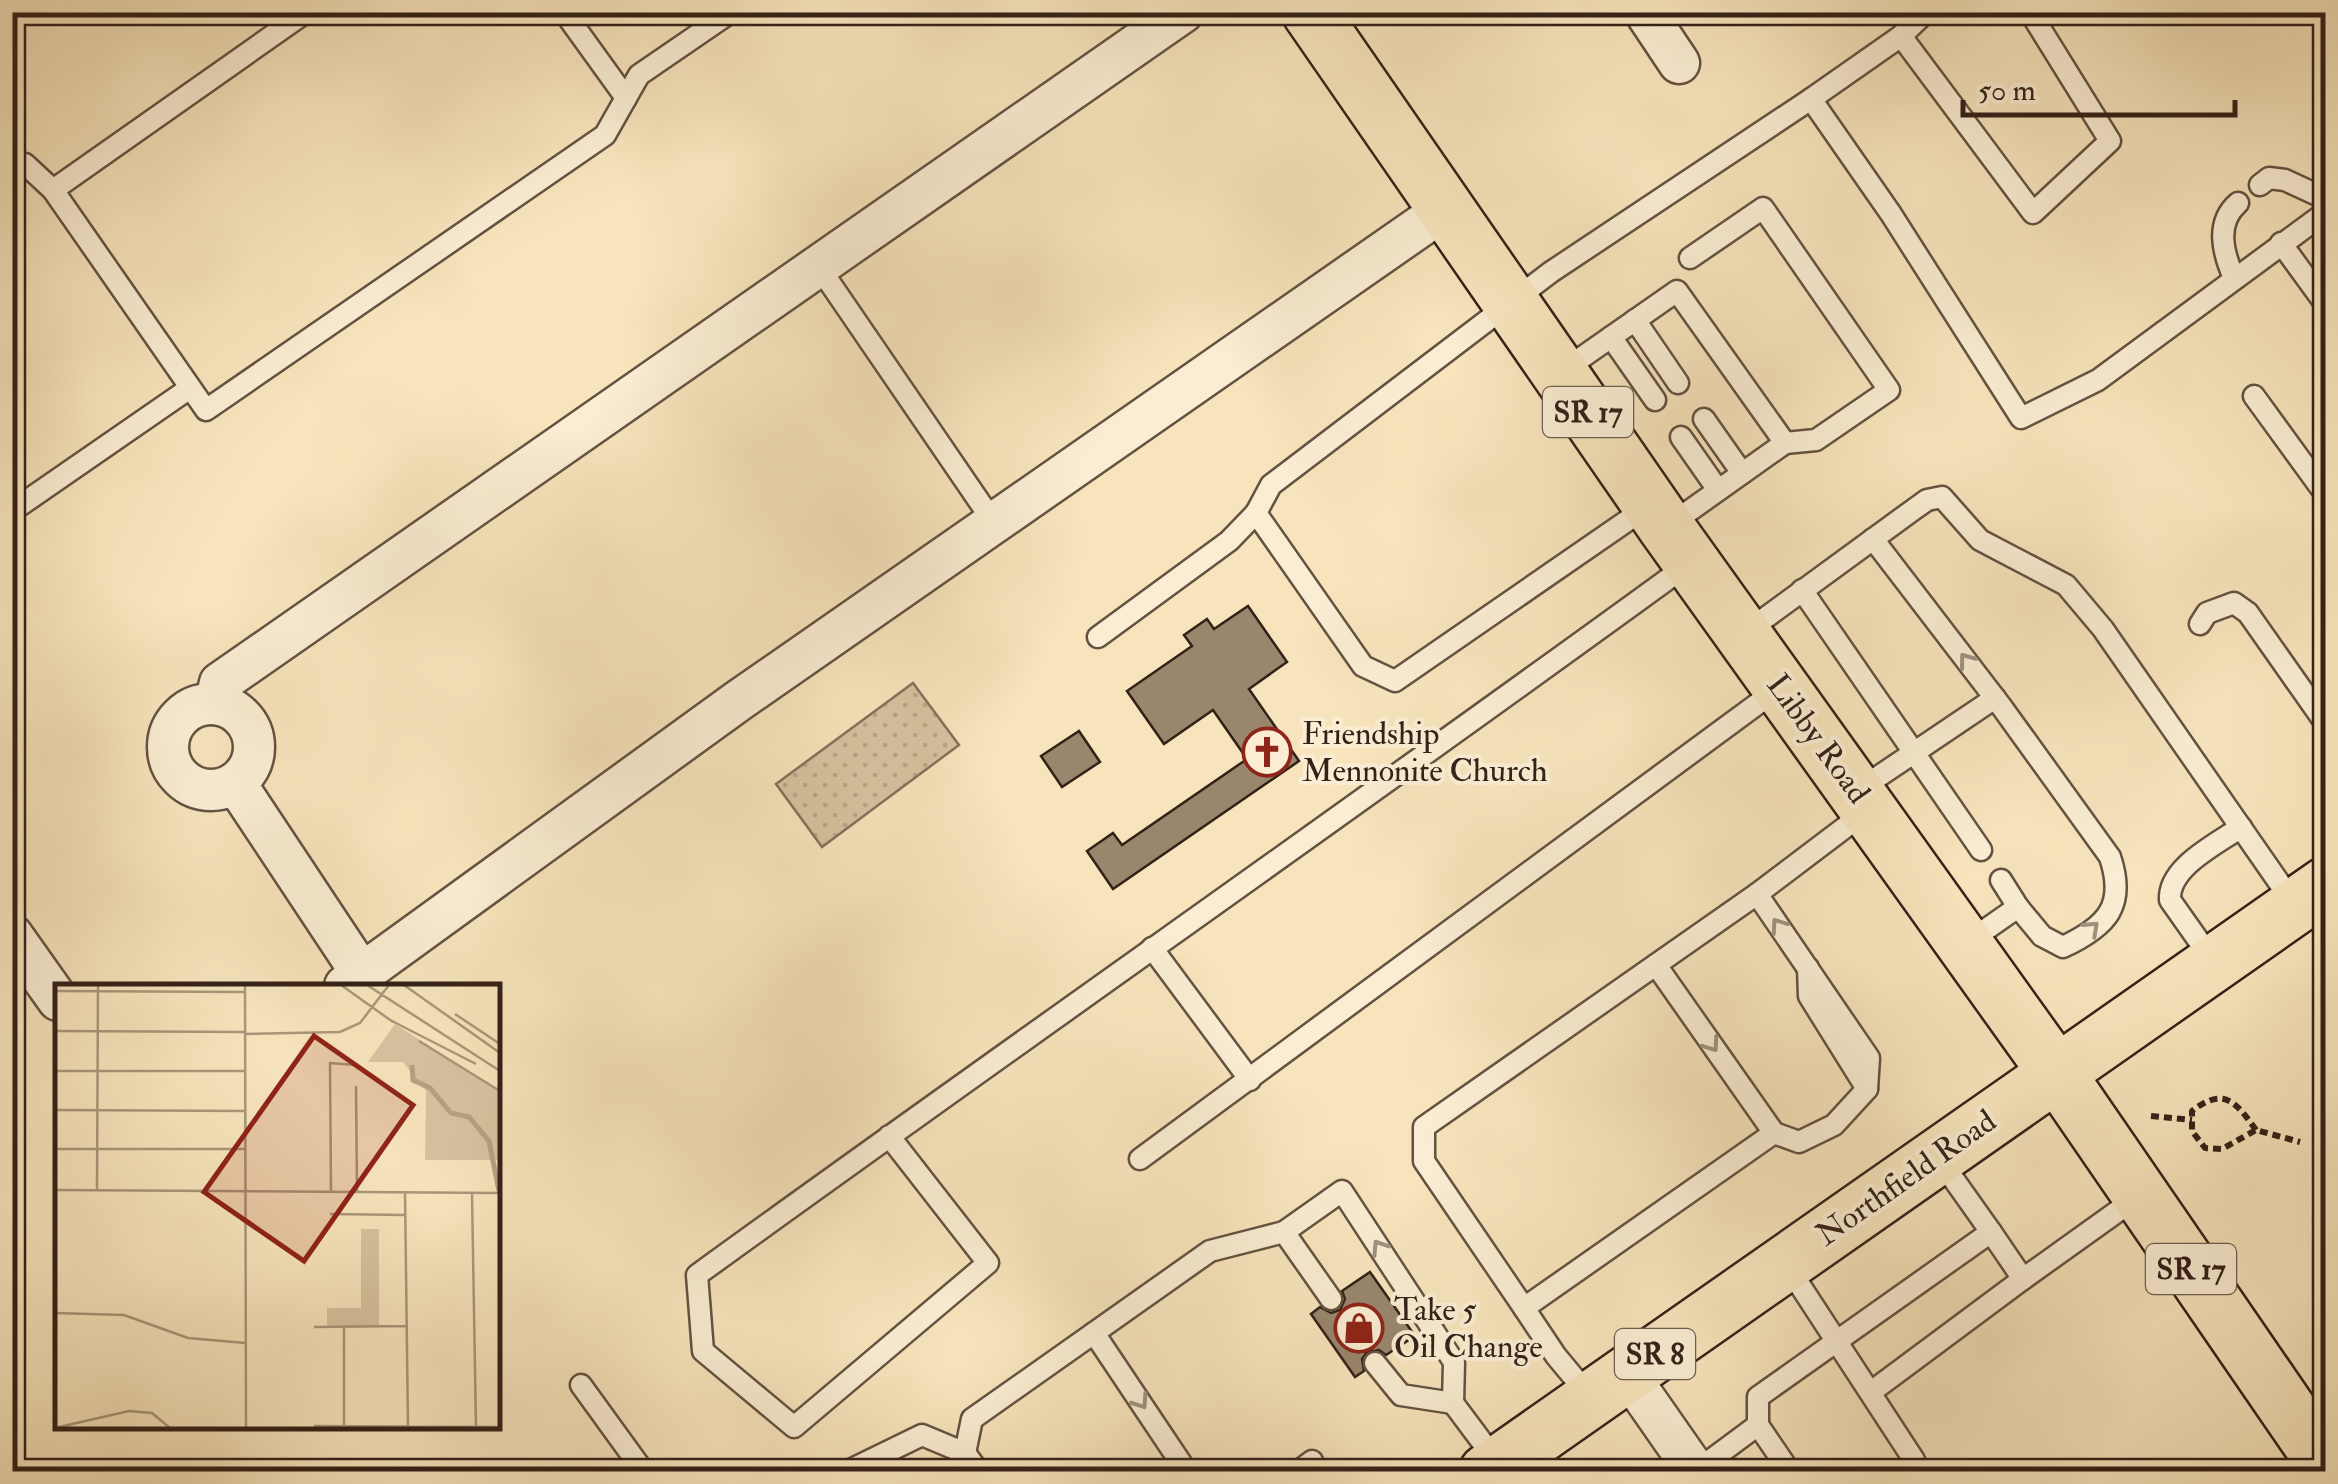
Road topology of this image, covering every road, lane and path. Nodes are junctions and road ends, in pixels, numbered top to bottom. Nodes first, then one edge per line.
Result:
1 (306, 12) edge
2 (564, 12) edge
3 (731, 12) edge
4 (1183, 12) edge
5 (1310, 12) edge
6 (1645, 12) edge
7 (1926, 12) edge
8 (2030, 12) edge
9 (1900, 36) junction
10 (1679, 63) dead end
11 (626, 98) junction
12 (1812, 99) junction
13 (12, 166) edge
14 (2260, 185) dead end
15 (53, 190) junction
16 (2326, 200) edge
17 (2238, 203) dead end
18 (1448, 208) junction
19 (2326, 212) edge
20 (2281, 243) junction
21 (1690, 258) dead end
22 (819, 267) junction
23 (2234, 278) junction
24 (1513, 302) junction
25 (2326, 306) edge
26 (1635, 320) junction
27 (1610, 338) junction
28 (1560, 373) junction
29 (1678, 382) dead end
30 (190, 388) junction
31 (2254, 396) dead end
32 (1655, 400) dead end
33 (1704, 419) dead end
34 (1681, 437) dead end
35 (1785, 443) junction
36 (1742, 473) junction
37 (1718, 490) junction
38 (2326, 494) edge
39 (12, 511) edge
40 (1256, 513) junction
41 (994, 522) junction
42 (1670, 531) junction
43 (1873, 539) junction
44 (1802, 590) junction
45 (2200, 624) dead end
46 (1743, 634) junction
47 (1098, 638) dead end
48 (1781, 687) junction
49 (1995, 698) junction
50 (215, 704) junction
51 (2326, 724) edge
52 (1915, 752) junction
53 (236, 784) junction
54 (1862, 801) junction
55 (2240, 827) junction
56 (1981, 850) dead end
57 (2001, 880) dead end
58 (1757, 894) junction
59 (2310, 895) edge
60 (2018, 907) junction
61 (12, 936) edge
62 (1964, 946) junction
63 (1152, 948) junction
64 (2214, 962) junction
65 (1656, 965) junction
66 (354, 980) edge
67 (55, 996) edge
68 (2056, 1072) junction
69 (1250, 1080) junction
70 (2151, 1116) dead end
71 (2192, 1120) junction
72 (2256, 1130) junction
73 (1774, 1133) junction
74 (890, 1136) junction
75 (2306, 1144) dead end
76 (1938, 1156) junction
77 (1140, 1160) dead end
78 (2140, 1195) junction
79 (1284, 1232) junction
80 (1991, 1232) junction
81 (1785, 1262) junction
82 (2023, 1278) junction
83 (1331, 1299) dead end
84 (1524, 1308) junction
85 (1094, 1333) junction
86 (1836, 1340) junction
87 (1375, 1363) dead end
88 (580, 1385) dead end
89 (1609, 1385) junction
90 (1871, 1392) junction
91 (1453, 1404) junction
92 (1758, 1424) junction
93 (965, 1453) junction
94 (2326, 1465) edge
95 (1492, 1468) edge
96 (1696, 1471) edge
97 (644, 1472) edge
98 (846, 1472) edge
99 (979, 1472) edge
100 (1188, 1472) edge
101 (1790, 1472) edge
102 (1911, 1472) edge

1 - 15 lane
2 - 11 lane
3 - 11 lane
4 - 22 street
5 - 18 main road, Libby Road / SR 17
6 - 10 street
7 - 9 lane
8 - 9 lane
9 - 12 lane
11 - 30 lane
12 - 23 lane
12 - 24 lane
13 - 15 lane
14 - 16 lane
15 - 30 lane
17 - 23 lane
18 - 24 main road, Libby Road / SR 17
18 - 41 street
19 - 20 lane
20 - 23 lane
20 - 25 lane
21 - 35 lane
22 - 41 lane
22 - 50 street
24 - 28 main road, Libby Road / SR 17
24 - 40 lane
26 - 27 lane
26 - 29 lane
26 - 35 lane
27 - 28 lane
27 - 32 lane
28 - 42 main road, Libby Road / SR 17
30 - 39 lane
31 - 38 lane
33 - 36 lane
34 - 37 lane
35 - 36 lane
36 - 37 lane
37 - 42 lane
40 - 42 lane
40 - 47 lane
41 - 66 street
42 - 46 main road, Libby Road / SR 17
42 - 63 lane
43 - 44 lane
49 -> 43 lane
43 - 55 lane
44 - 46 lane
44 - 52 lane
45 - 51 lane
46 - 48 main road, Libby Road / SR 17
48 - 54 main road, Libby Road / SR 17
48 - 69 lane
49 - 52 lane
60 -> 49 lane
50 - 53 street
50 - 53 street
52 - 54 lane
52 - 56 lane
53 - 66 street
54 - 58 lane
54 - 62 main road, Libby Road / SR 17
55 - 59 lane
55 - 64 lane
57 - 60 lane
58 - 65 lane
73 -> 58 lane
59 - 64 main road, Northfield Road / SR 8
60 - 62 lane
61 - 67 street
62 - 68 main road, Libby Road / SR 17
63 - 69 lane
63 - 74 lane
64 - 68 main road, Northfield Road / SR 8
65 -> 73 lane
65 - 84 lane
68 - 76 main road, Northfield Road / SR 8
68 - 78 main road, Libby Road / SR 17
69 - 77 lane
70 - 71 path
71 - 72 path
71 - 72 path
72 - 75 path
73 - 84 lane
74 - 74 lane
76 - 80 lane
76 - 81 main road, Northfield Road / SR 8
78 - 82 lane
78 - 94 main road, Libby Road / SR 17
79 - 83 lane
79 - 85 lane
91 -> 79 lane
80 - 82 lane
80 - 86 lane
81 - 86 lane
81 - 89 main road, Northfield Road / SR 8
82 - 90 lane
84 - 89 lane
85 - 93 lane
85 -> 100 lane
86 - 90 lane
86 - 92 lane
87 - 91 lane
88 - 97 lane
89 - 95 main road, Northfield Road / SR 8
89 - 96 street
90 - 102 lane
91 - 95 lane
92 - 96 lane
92 - 101 lane
93 - 98 lane
93 - 99 lane

